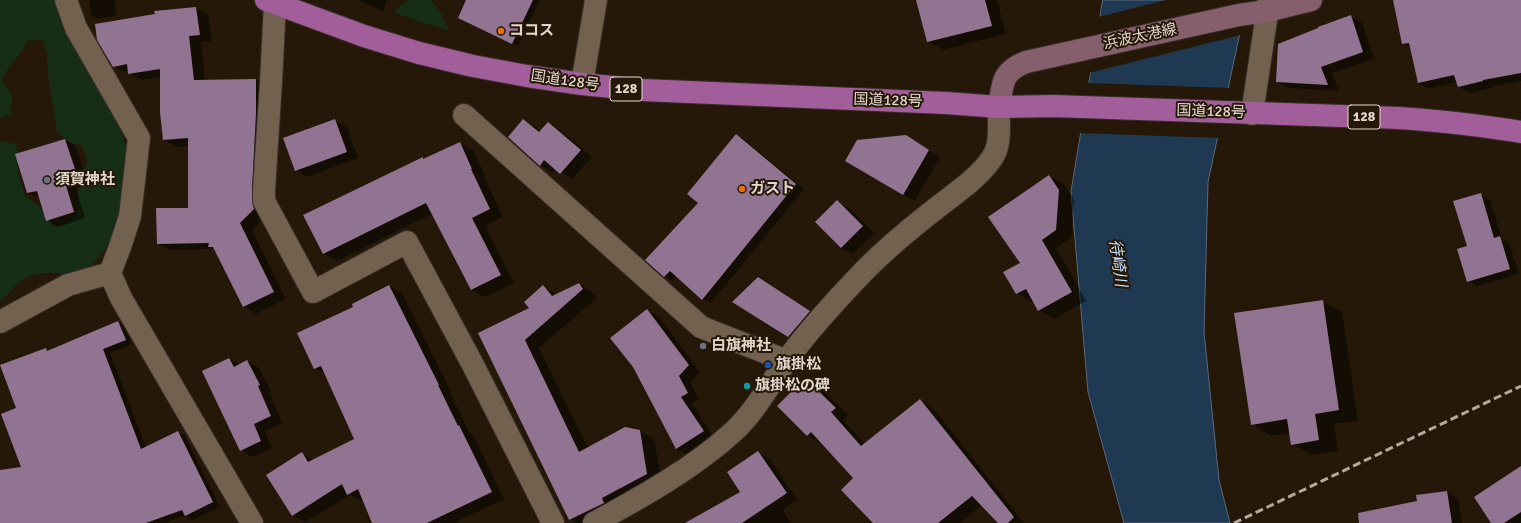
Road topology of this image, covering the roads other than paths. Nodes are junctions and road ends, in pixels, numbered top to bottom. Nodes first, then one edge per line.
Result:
1 (66, 0) edge
2 (596, 0) edge
3 (1311, 0) edge
4 (270, 2) edge
5 (1268, 5) edge
6 (582, 84) junction
7 (999, 108) junction
8 (1252, 114) junction
9 (464, 115) dead end
10 (1521, 132) edge
11 (110, 273) junction
12 (0, 322) edge
13 (787, 361) junction
14 (252, 523) edge
15 (553, 523) edge
16 (594, 523) edge

1 - 11 street
2 - 6 street
3 - 5 main road, 浜波太港線
4 - 6 highway, 国道128号 / 128
4 - 15 street
5 - 7 main road, 浜波太港線
5 - 8 street
6 - 7 highway, 国道128号 / 128
7 - 8 highway, 国道128号 / 128
7 - 13 street
8 - 10 highway, 国道128号 / 128
9 - 13 street
11 - 12 street
11 - 14 street
13 - 16 street

